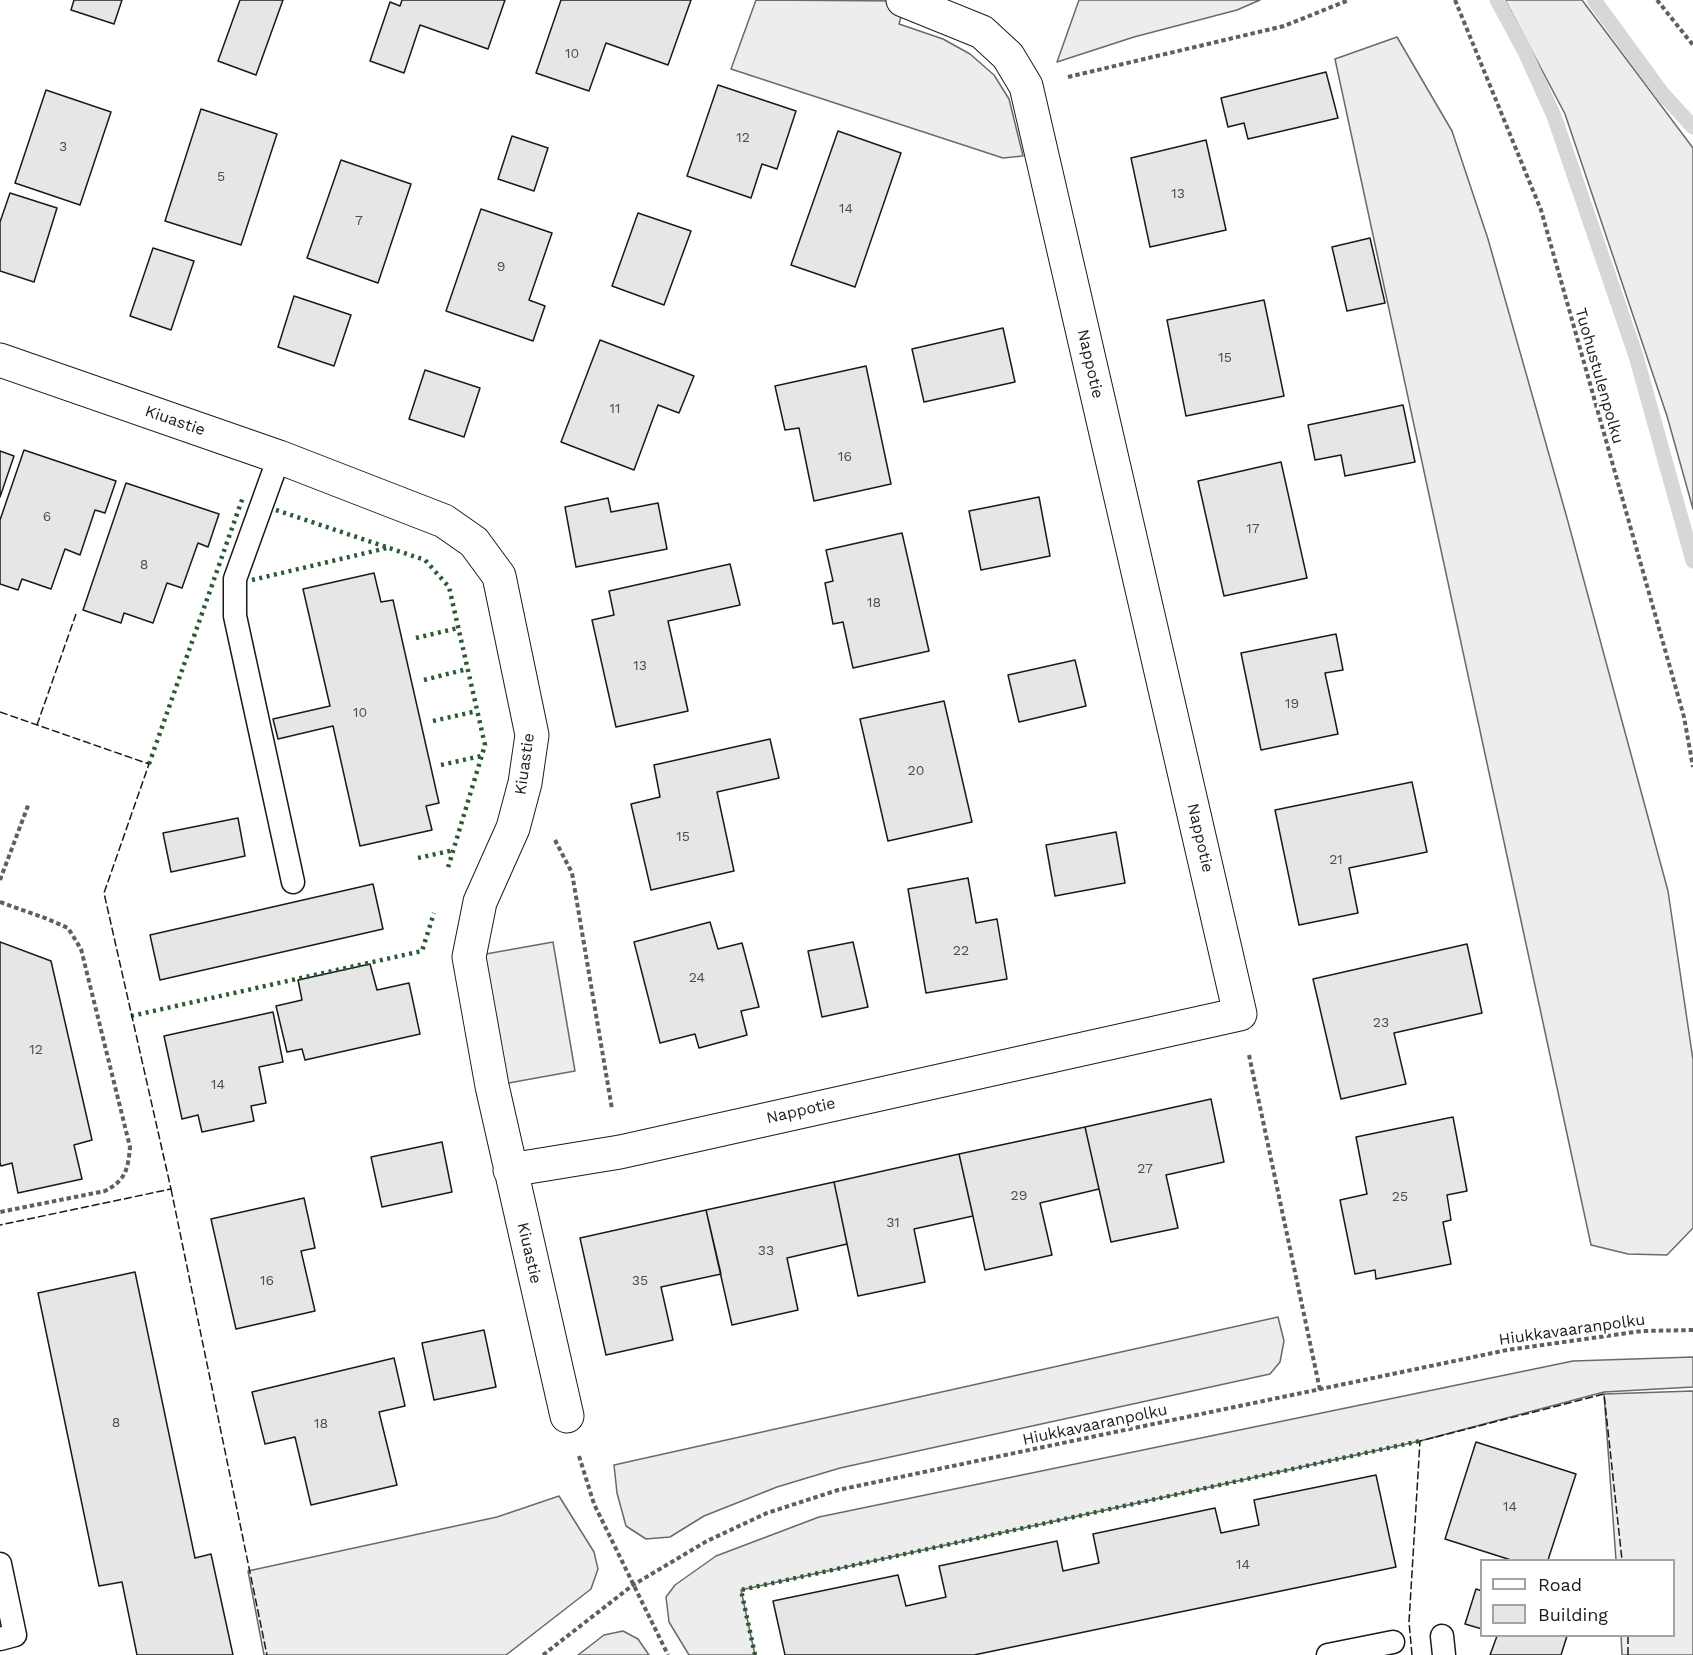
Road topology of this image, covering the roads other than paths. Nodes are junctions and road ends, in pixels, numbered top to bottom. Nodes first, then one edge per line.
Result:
1 (903, 0) edge
2 (0, 360) edge
3 (279, 457) junction
4 (293, 882) dead end
5 (510, 1170) junction
6 (567, 1416) road end
7 (0, 1564) edge
8 (1393, 1642) dead end
9 (12, 1643) edge
10 (1328, 1655) edge

1 - 5 street, Nappotie
2 - 3 street, Kiuastie
3 - 4 lane
3 - 5 street, Kiuastie
5 - 6 street, Kiuastie
7 - 9 lane
8 - 10 lane

